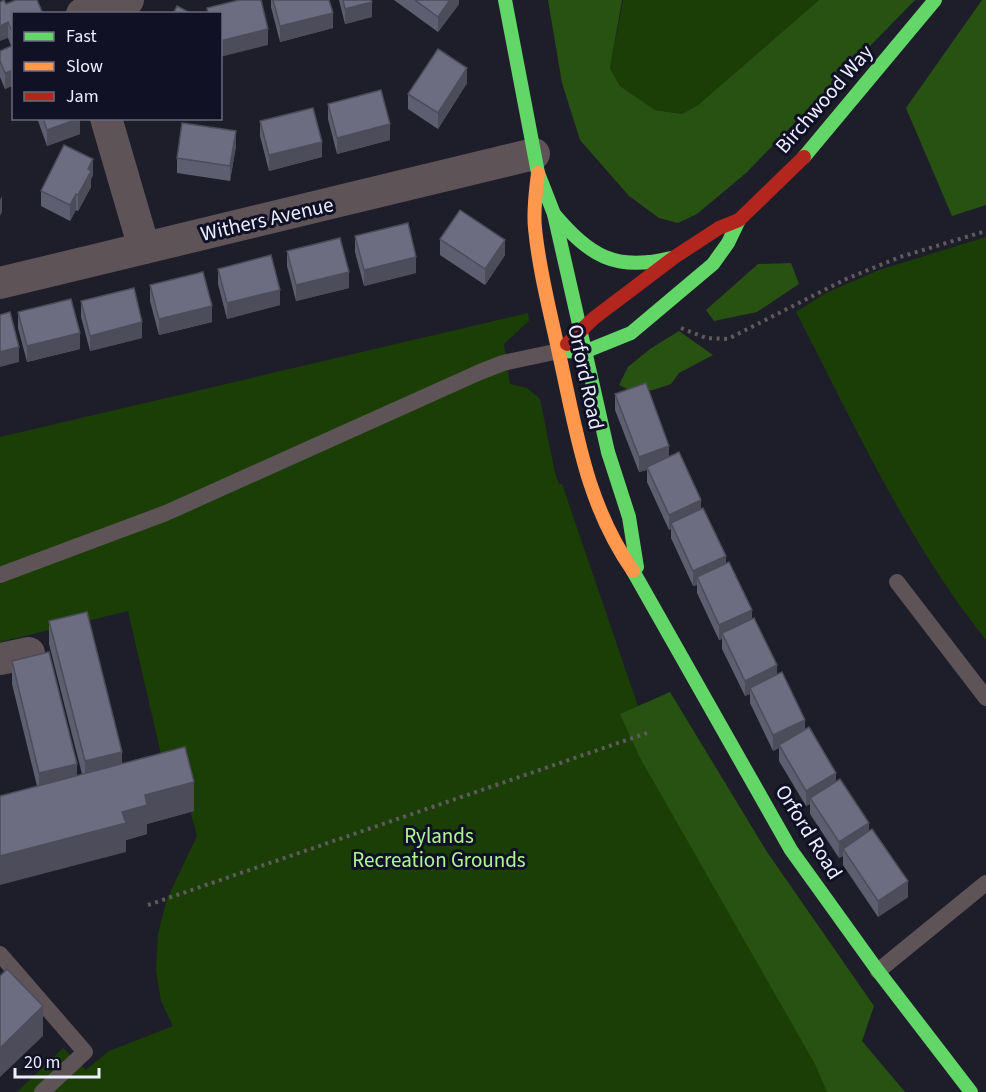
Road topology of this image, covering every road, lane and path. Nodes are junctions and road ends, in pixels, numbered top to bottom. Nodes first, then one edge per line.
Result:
1 (128, 0) edge
2 (505, 0) edge
3 (935, 0) edge
4 (89, 12) edge
5 (107, 120) edge
6 (536, 163) junction
7 (554, 214) junction
8 (739, 220) junction
9 (986, 231) edge
10 (144, 248) junction
11 (676, 256) junction
12 (0, 283) edge
13 (580, 331) junction
14 (671, 331) dead end
15 (559, 351) junction
16 (584, 352) junction
17 (0, 575) edge
18 (638, 578) junction
19 (897, 582) dead end
20 (986, 698) edge
21 (647, 733) dead end
22 (986, 883) edge
23 (148, 905) dead end
24 (0, 954) edge
25 (878, 971) junction
26 (42, 1092) edge
27 (971, 1092) edge

1 - 4 street
2 - 6 main road, Orford Road
3 - 8 main road, Birchwood Way
5 - 10 street
6 - 7 main road, Orford Road
6 - 10 street, Withers Avenue
6 - 15 main road, Orford Road
7 - 11 main road, Birchwood Way
7 - 13 main road, Orford Road
8 - 11 main road, Birchwood Way
8 - 16 main road, Birchwood Way
9 - 14 path
10 - 12 street, Withers Avenue
11 - 13 main road, Birchwood Way
13 - 15 main road, Birchwood Way
13 - 16 main road, Orford Road
15 - 16 main road, Birchwood Way
15 - 17 lane
15 - 18 main road, Orford Road
16 - 18 main road, Orford Road
18 - 25 main road, Orford Road
19 - 20 lane
21 - 23 path
22 - 25 lane
24 - 26 lane
25 - 27 main road, Orford Road

